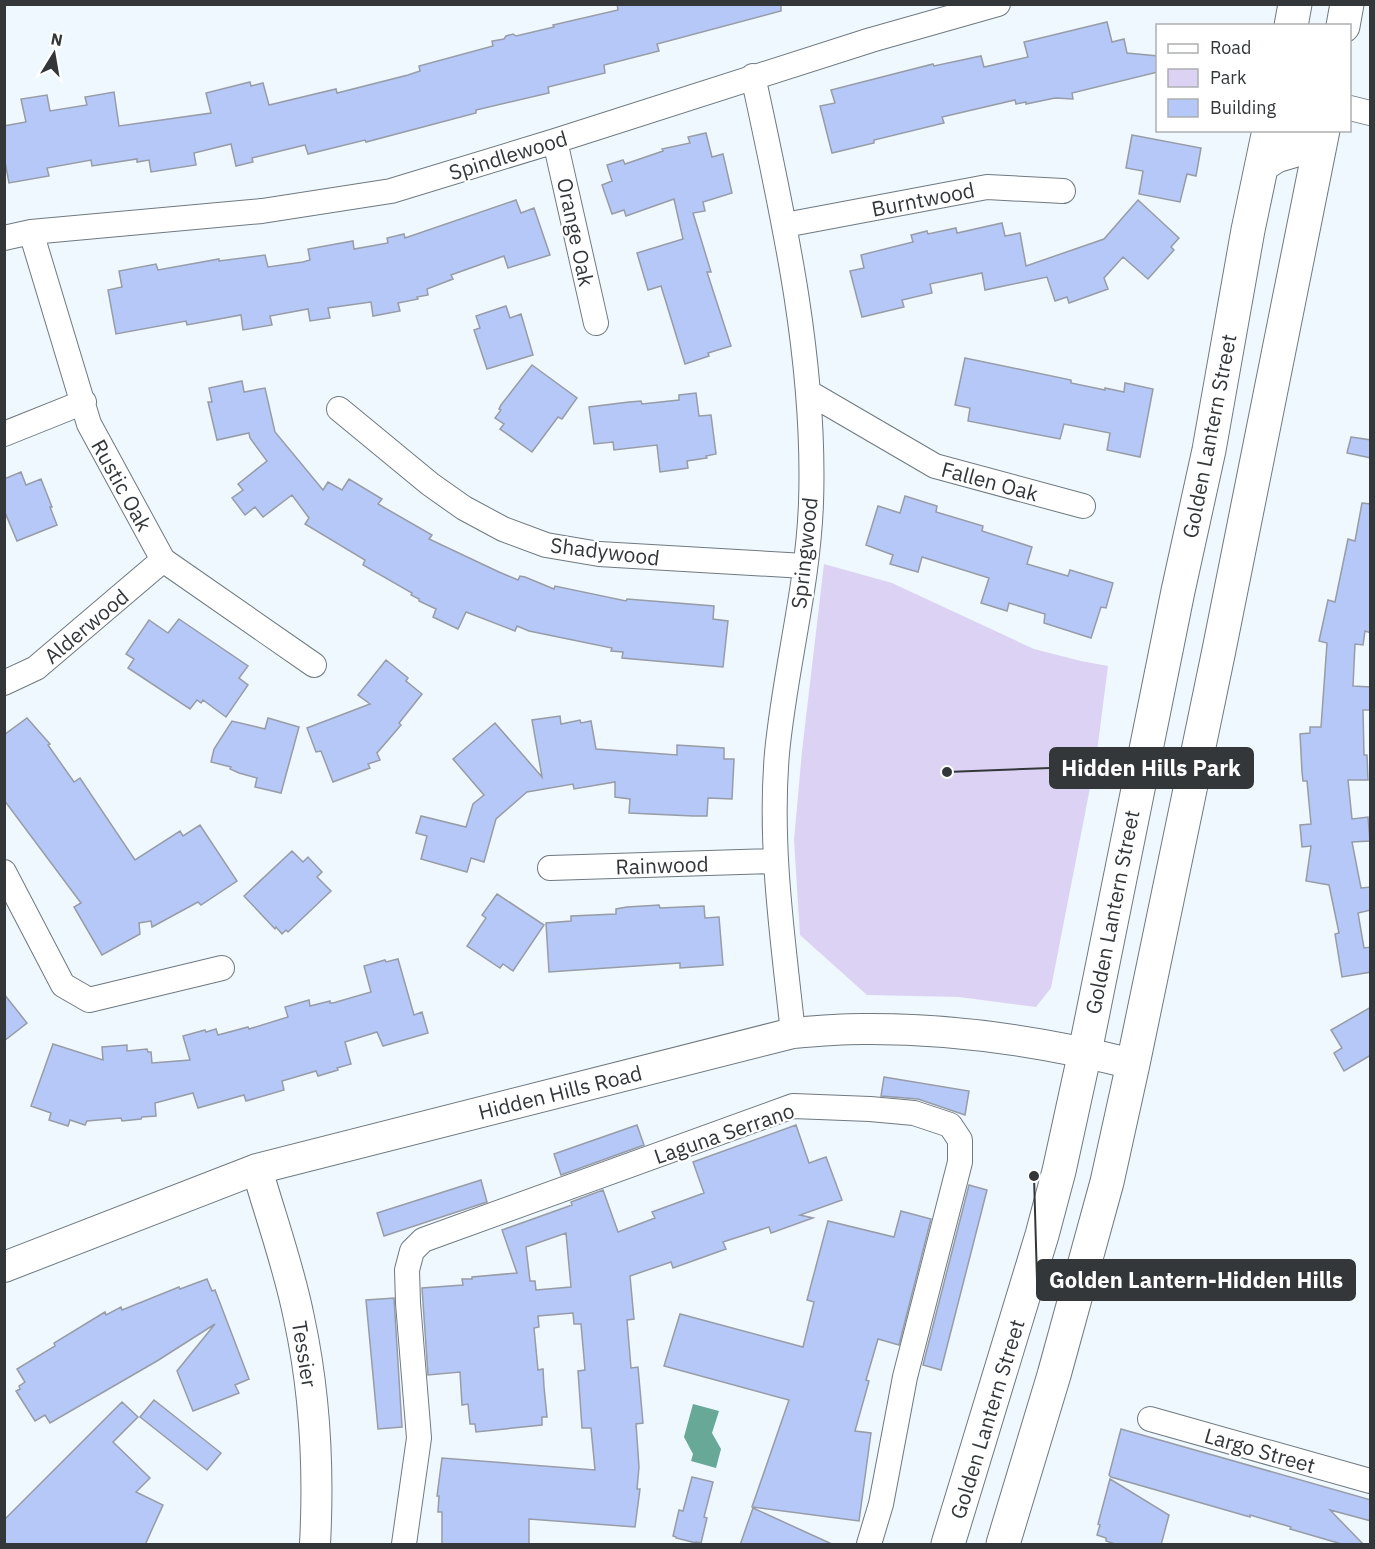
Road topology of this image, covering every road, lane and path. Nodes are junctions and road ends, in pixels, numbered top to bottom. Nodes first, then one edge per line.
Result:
1 (998, 4) edge
2 (1295, 4) edge
3 (1347, 4) edge
4 (1291, 24) edge
5 (1343, 24) edge
6 (753, 76) junction
7 (1351, 108) edge
8 (1371, 113) edge
9 (1269, 132) edge
10 (1301, 132) edge
11 (1323, 132) edge
12 (555, 141) junction
13 (1262, 165) junction
14 (1063, 190) dead end
15 (785, 225) junction
16 (32, 232) junction
17 (4, 238) edge
18 (596, 323) dead end
19 (808, 392) junction
20 (84, 402) junction
21 (339, 409) dead end
22 (4, 434) edge
23 (1083, 506) dead end
24 (163, 560) junction
25 (805, 566) junction
26 (314, 665) dead end
27 (4, 683) edge
28 (774, 861) junction
29 (550, 868) dead end
30 (4, 872) edge
31 (222, 968) dead end
32 (793, 1033) junction
33 (1085, 1052) junction
34 (1133, 1064) junction
35 (257, 1169) junction
36 (4, 1267) edge
37 (1150, 1419) dead end
38 (1371, 1480) edge
39 (315, 1545) edge
40 (404, 1545) edge
41 (869, 1545) edge
42 (948, 1545) edge
43 (1003, 1545) edge

1 - 6 street, Spindlewood
2 - 4 main road
3 - 5 main road
6 - 12 street, Spindlewood
6 - 15 street, Springwood
7 - 8 street
9 - 13 main road, Golden Lantern Street
10 - 13 main road
11 - 34 main road
12 - 16 street, Spindlewood
12 - 18 street, Orange Oak
13 - 33 main road, Golden Lantern Street
14 - 15 street, Burntwood
15 - 19 street, Springwood
16 - 17 street, Spindlewood
16 - 20 street, Rustic Oak
19 - 23 street, Fallen Oak
19 - 25 street, Springwood
20 - 22 street
20 - 24 street, Rustic Oak
21 - 25 street, Shadywood
24 - 26 street, Rustic Oak
24 - 27 street, Alderwood
25 - 28 street, Springwood
28 - 29 street, Rainwood
28 - 32 street, Springwood
30 - 31 street
32 - 33 street, Hidden Hills Road
32 - 35 street, Hidden Hills Road
33 - 34 street, Hidden Hills Road
33 - 42 main road, Golden Lantern Street
34 - 43 main road
35 - 36 street, Hidden Hills Road
35 - 39 street, Tessier
37 - 38 street, Largo Street
40 - 41 street, Laguna Serrano

